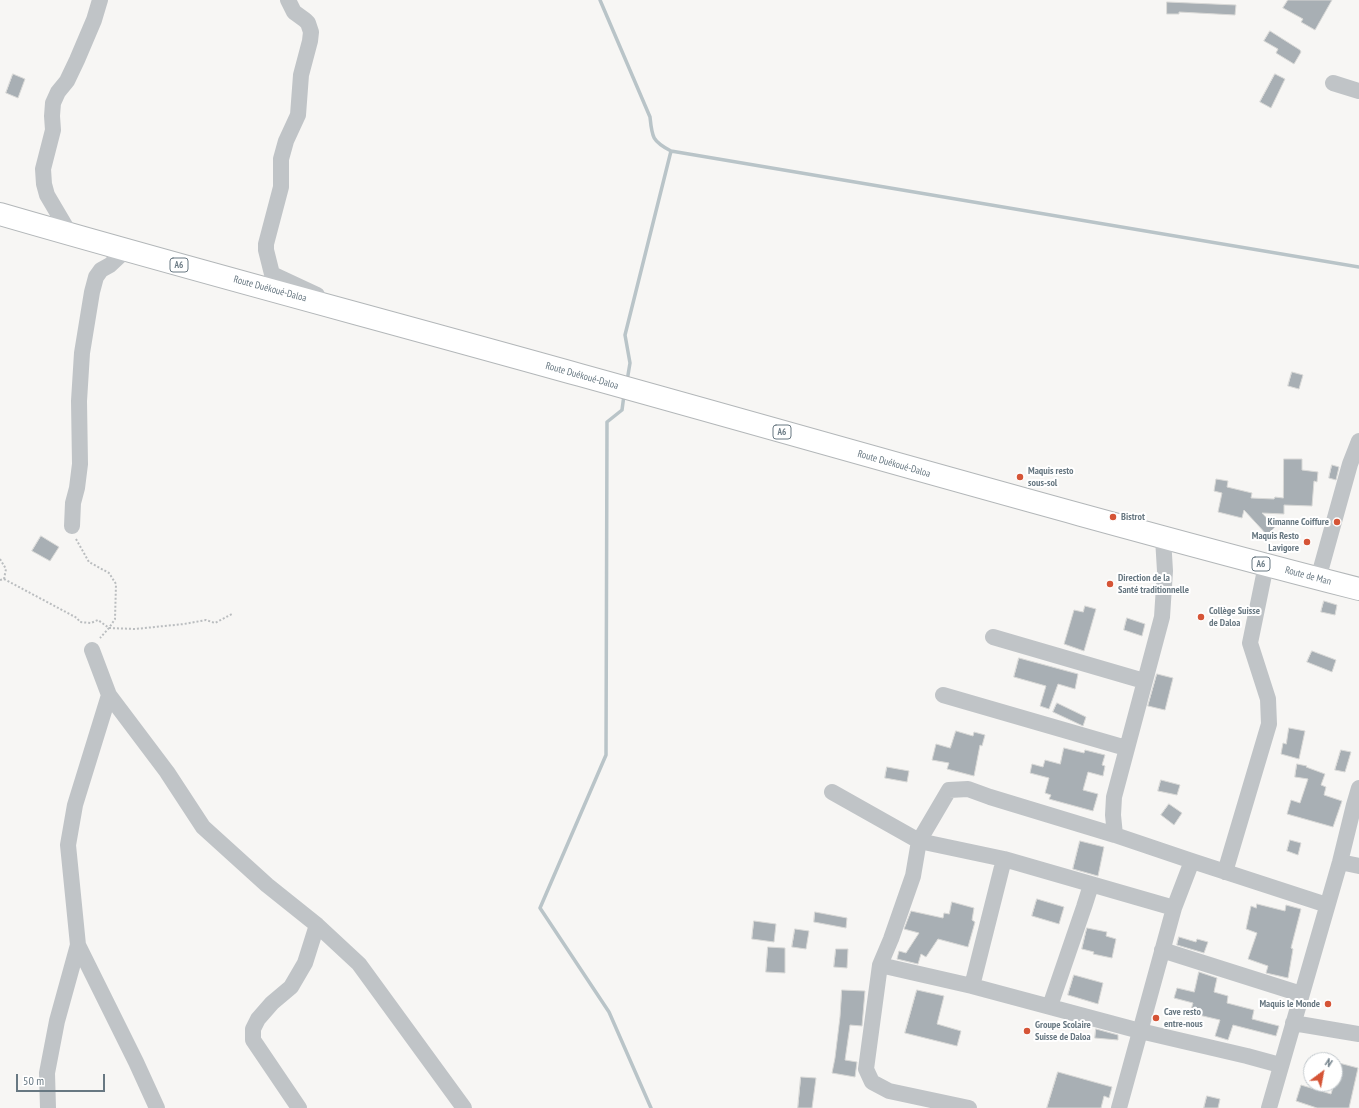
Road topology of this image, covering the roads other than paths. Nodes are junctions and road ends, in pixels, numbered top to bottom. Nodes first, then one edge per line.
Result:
1 (100, 0) edge
2 (288, 0) edge
3 (1333, 83) dead end
4 (1359, 91) edge
5 (0, 214) edge
6 (70, 234) junction
7 (126, 250) junction
8 (358, 313) junction
9 (1359, 441) edge
10 (72, 526) road end
11 (1164, 538) junction
12 (1266, 565) junction
13 (1318, 579) junction
14 (1359, 589) edge
15 (993, 637) dead end
16 (92, 650) road end
17 (1144, 681) junction
18 (109, 695) junction
19 (943, 695) dead end
20 (1126, 748) junction
21 (1359, 788) edge
22 (832, 792) dead end
23 (1115, 835) junction
24 (919, 841) junction
25 (1004, 858) junction
26 (1192, 862) junction
27 (1340, 862) junction
28 (1359, 866) edge
29 (1226, 872) junction
30 (1090, 885) junction
31 (1327, 906) junction
32 (1174, 908) junction
33 (317, 925) junction
34 (78, 945) junction
35 (1162, 950) junction
36 (880, 965) junction
37 (972, 986) junction
38 (1301, 994) junction
39 (1050, 1006) junction
40 (1293, 1024) junction
41 (1140, 1031) junction
42 (1359, 1034) edge
43 (1280, 1066) junction
44 (48, 1108) edge
45 (157, 1108) edge
46 (300, 1108) edge
47 (464, 1108) edge
48 (969, 1108) edge
49 (1119, 1108) edge
50 (1269, 1108) edge

1 - 6 street
2 - 8 street
3 - 4 street
5 - 6 highway, Route Duékoué-Daloa / A6
6 - 7 highway, Route Duékoué-Daloa / A6
7 - 8 highway, Route Duékoué-Daloa / A6
7 - 10 street
8 - 11 highway, Route Duékoué-Daloa / A6
9 - 13 street
11 - 12 highway, Route de Man / A6
11 - 17 street
12 - 13 highway, Route de Man / A6
12 - 29 street
13 - 14 highway, Route de Man / A6
15 - 17 street
16 - 18 street
17 - 20 street
18 - 33 street
18 - 34 street
19 - 20 street
20 - 23 street
21 - 27 street
22 - 24 street
23 - 24 street
23 - 26 street
24 - 25 street
24 - 36 street
25 - 30 street
25 - 37 street
26 - 29 street
26 - 32 street
27 - 28 street
27 - 31 street
29 - 31 street
30 - 32 street
30 - 39 street
31 - 38 street
32 - 35 street
33 - 46 street
33 - 47 street
34 - 44 street
34 - 45 street
35 - 38 street
35 - 41 street
36 - 37 street
36 - 48 street
37 - 39 street
38 - 40 street
39 - 41 street
40 - 42 street
40 - 43 street
41 - 43 street
41 - 49 street
43 - 50 street

